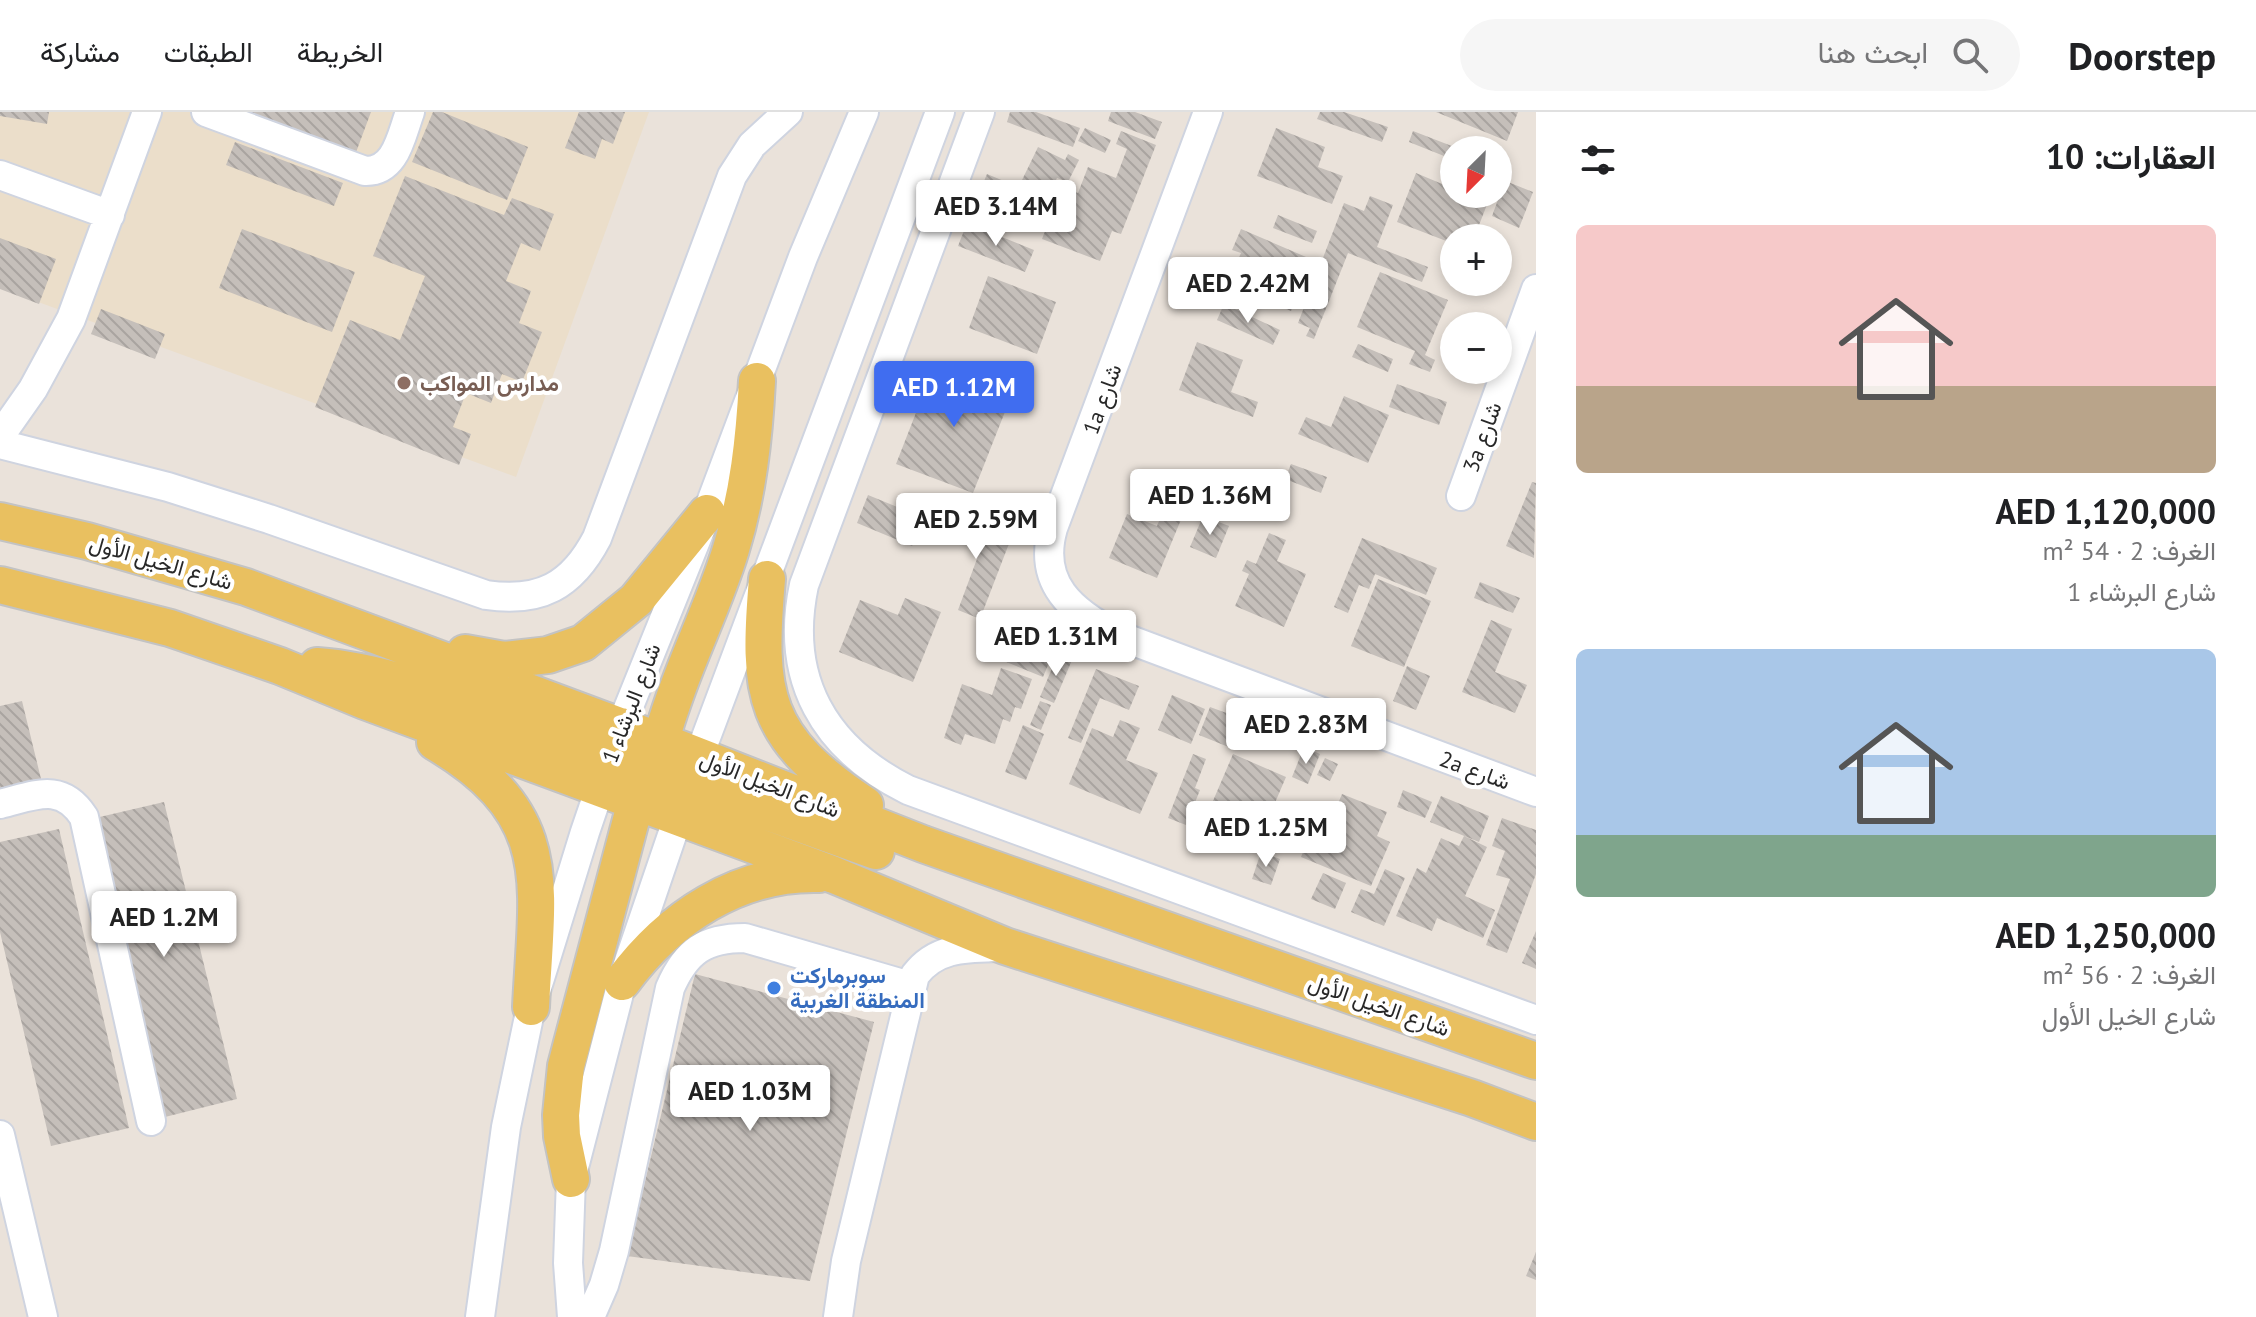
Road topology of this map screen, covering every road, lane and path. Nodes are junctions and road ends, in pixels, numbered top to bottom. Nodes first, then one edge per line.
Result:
1 (147, 112) edge
2 (206, 112) edge
3 (410, 112) edge
4 (788, 112) edge
5 (864, 112) edge
6 (940, 112) edge
7 (980, 112) edge
8 (1208, 112) edge
9 (0, 175) edge
10 (110, 215) junction
11 (1536, 289) edge
12 (757, 381) junction
13 (0, 436) edge
14 (0, 444) edge
15 (1461, 496) dead end
16 (707, 513) junction
17 (0, 521) edge
18 (786, 528) junction
19 (820, 540) junction
20 (767, 579) junction
21 (0, 585) edge
22 (1101, 627) joint
23 (401, 643) junction
24 (280, 666) junction
25 (365, 701) junction
26 (649, 771) junction
27 (1536, 792) edge
28 (0, 804) edge
29 (923, 844) junction
30 (834, 875) junction
31 (1025, 881) junction
32 (1005, 946) junction
33 (622, 982) junction
34 (910, 986) junction
35 (531, 1007) junction
36 (1536, 1020) edge
37 (1536, 1061) edge
38 (151, 1121) dead end
39 (1536, 1122) edge
40 (0, 1135) edge
41 (571, 1179) junction
42 (43, 1317) edge
43 (480, 1317) edge
44 (572, 1317) edge
45 (590, 1317) edge
46 (838, 1317) edge

1 - 10 street
2 - 3 street
4 - 14 street
5 - 12 street, شارع البرشاء 1
6 - 18 street, شارع البرشاء 1
7 - 19 street
8 - 22 street, 1a شارع
9 - 10 street
10 - 13 street
11 - 15 street, 3a شارع
12 - 16 street, شارع البرشاء 1
12 - 26 main road
16 - 23 main road
16 - 26 street, شارع البرشاء 1
17 - 23 main road, شارع الخيل الأول
18 - 19 street
18 - 20 street, شارع البرشاء 1
19 - 36 street
20 - 26 street, شارع البرشاء 1
20 - 29 main road
21 - 24 main road, شارع الخيل الأول
22 - 27 street, 2a شارع
23 - 26 main road, شارع الخيل الأول
24 - 25 main road, شارع الخيل الأول
24 - 26 main road
25 - 26 main road, شارع الخيل الأول
25 - 35 main road
26 - 29 main road, شارع الخيل الأول
26 - 30 main road, شارع الخيل الأول
26 - 31 main road
26 - 33 street, شارع البرشاء 1
26 - 35 street, شارع البرشاء 1
26 - 41 main road
28 - 38 street
29 - 31 main road, شارع الخيل الأول
30 - 32 main road, شارع الخيل الأول
30 - 33 main road
31 - 37 main road, شارع الخيل الأول
32 - 34 street
32 - 39 main road, شارع الخيل الأول
33 - 41 street, شارع البرشاء 1
34 - 45 street
34 - 46 street
35 - 43 street, شارع البرشاء 1
40 - 42 street
41 - 44 street, شارع البرشاء 1

